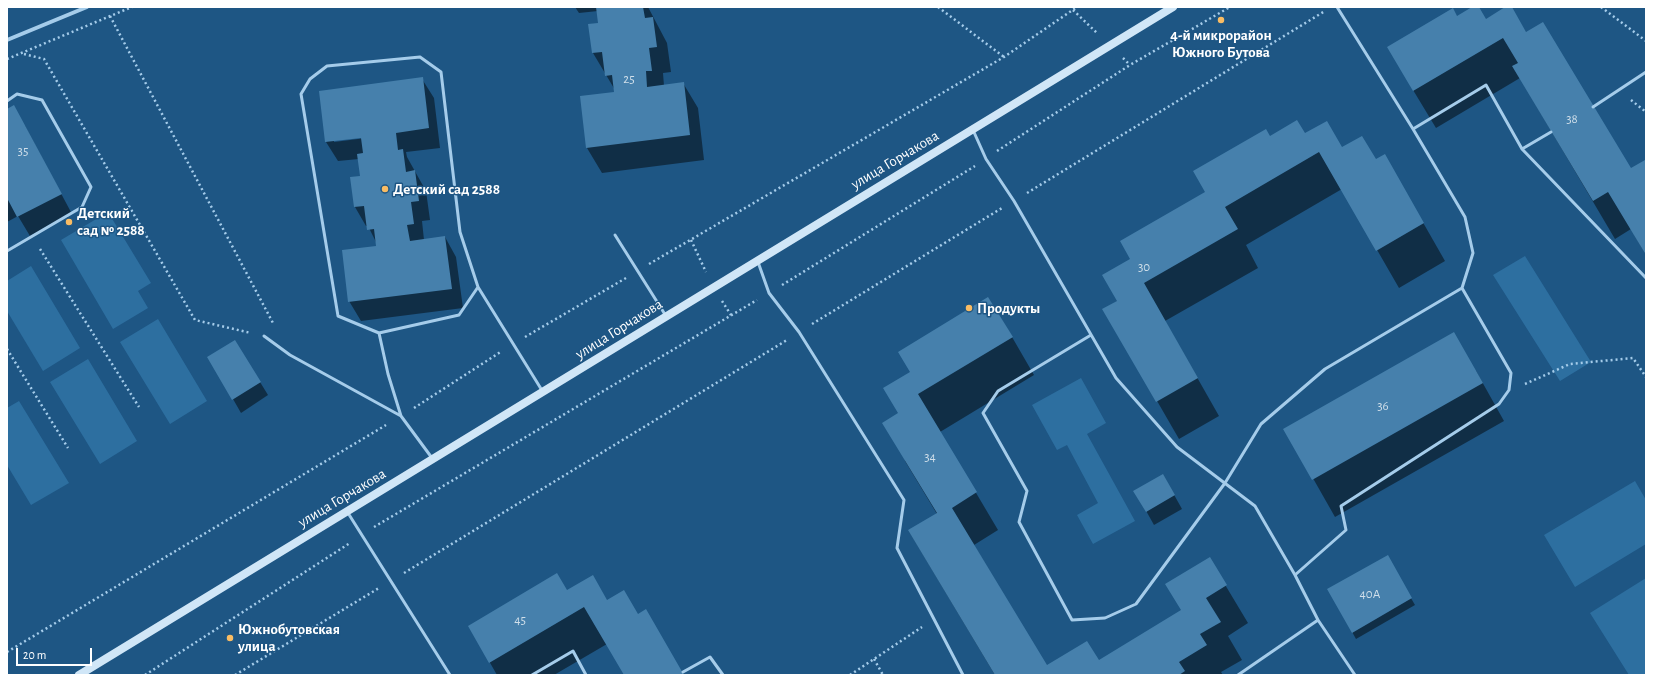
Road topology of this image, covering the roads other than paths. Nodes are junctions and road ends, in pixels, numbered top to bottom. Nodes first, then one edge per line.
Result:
1 (87, 7) edge
2 (1173, 7) edge
3 (1337, 7) edge
4 (7, 40) edge
5 (1646, 72) edge
6 (7, 101) edge
7 (1594, 107) dead end
8 (973, 129) junction
9 (1413, 129) junction
10 (1551, 132) dead end
11 (1522, 149) junction
12 (615, 234) dead end
13 (7, 251) edge
14 (757, 261) junction
15 (1646, 278) edge
16 (478, 287) junction
17 (1462, 288) junction
18 (666, 316) junction
19 (379, 333) junction
20 (1091, 335) junction
21 (264, 336) road end
22 (543, 392) junction
23 (401, 416) junction
24 (432, 459) junction
25 (1225, 484) junction
26 (348, 511) junction
27 (1295, 575) junction
28 (1318, 620) junction
29 (683, 672) dead end
30 (79, 675) edge
31 (450, 675) edge
32 (532, 675) edge
33 (586, 675) edge
34 (723, 675) edge
35 (964, 675) edge
36 (1238, 675) edge
37 (1355, 675) edge

1 - 4 street
2 - 8 street, улица Горчакова
3 - 9 lane
5 - 7 lane
6 - 13 lane
8 - 14 street, улица Горчакова
8 - 20 lane
9 - 11 lane
9 - 17 lane
10 - 11 lane
11 - 15 lane
12 - 18 lane
14 - 18 street, улица Горчакова
14 - 35 lane
16 - 19 lane
16 - 19 lane
16 - 22 lane
17 - 25 lane
17 - 27 lane
18 - 22 street, улица Горчакова
19 - 23 lane
20 - 25 lane
20 - 25 lane
21 - 23 lane
22 - 24 street, улица Горчакова
23 - 24 lane
24 - 26 street, улица Горчакова
25 - 27 lane
26 - 30 street, улица Горчакова
26 - 31 lane
27 - 28 lane
28 - 36 lane
28 - 37 lane
29 - 34 lane
32 - 33 lane

